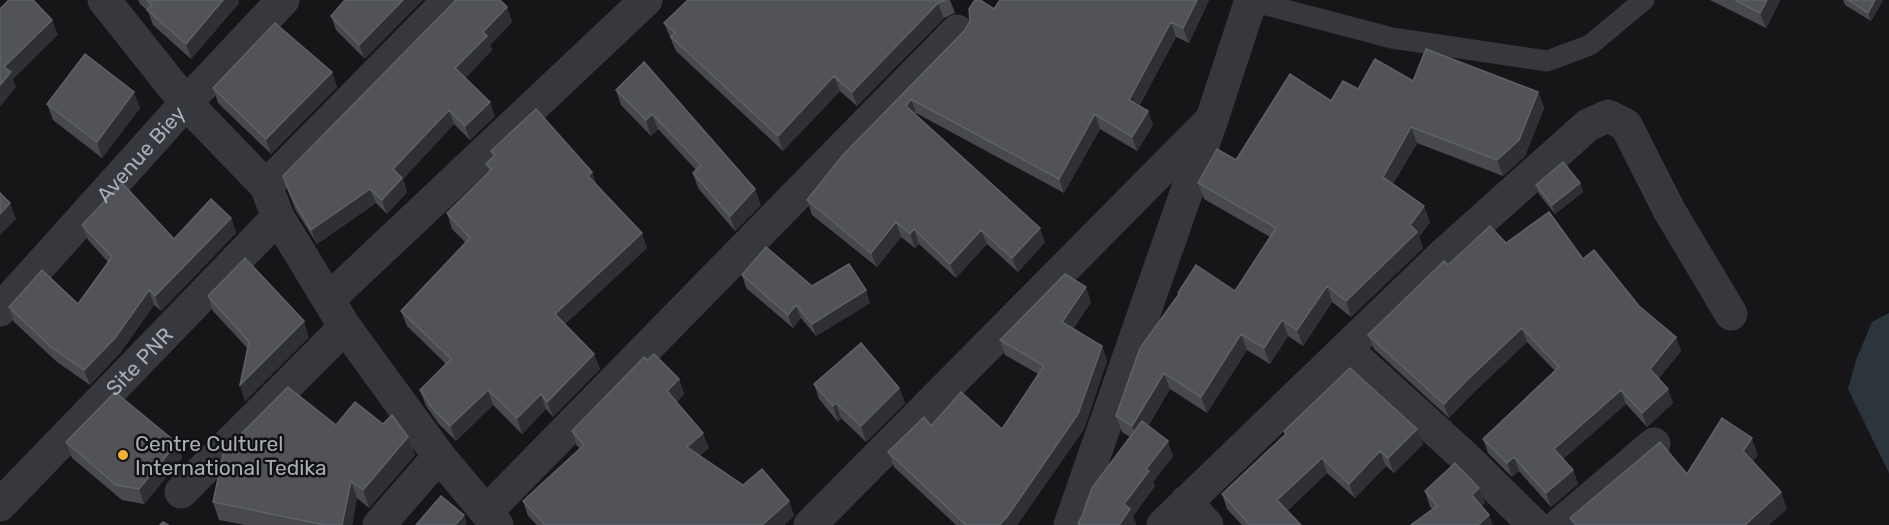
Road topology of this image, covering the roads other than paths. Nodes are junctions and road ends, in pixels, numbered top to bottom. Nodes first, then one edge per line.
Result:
1 (104, 0) edge
2 (283, 0) edge
3 (449, 0) edge
4 (646, 0) edge
5 (1251, 0) edge
6 (1644, 0) edge
7 (957, 31) dead end
8 (186, 103) junction
9 (1212, 119) junction
10 (266, 186) junction
11 (278, 217) junction
12 (329, 299) junction
13 (0, 310) edge
14 (1731, 314) dead end
15 (345, 327) junction
16 (1346, 349) junction
17 (1654, 444) edge
18 (439, 456) junction
19 (182, 492) dead end
20 (0, 508) edge
21 (1196, 514) edge
22 (492, 518) edge
23 (18, 525) edge
24 (379, 525) edge
25 (810, 525) edge
26 (1070, 525) edge
27 (1163, 525) edge
28 (1534, 525) edge
29 (1559, 525) edge

1 - 8 street
2 - 8 street, Avenue Biey
3 - 10 street
4 - 12 street
5 - 6 lane
5 - 9 street
7 - 22 street
8 - 10 street
8 - 13 street, Avenue Biey
9 - 25 street
9 - 26 street
10 - 11 street
11 - 12 street
11 - 20 street, Site PNR
12 - 15 street
14 - 16 street
15 - 18 street
15 - 19 street
16 - 21 street
16 - 28 street
17 - 29 street
18 - 22 street
18 - 24 street
20 - 23 street
21 - 27 street

